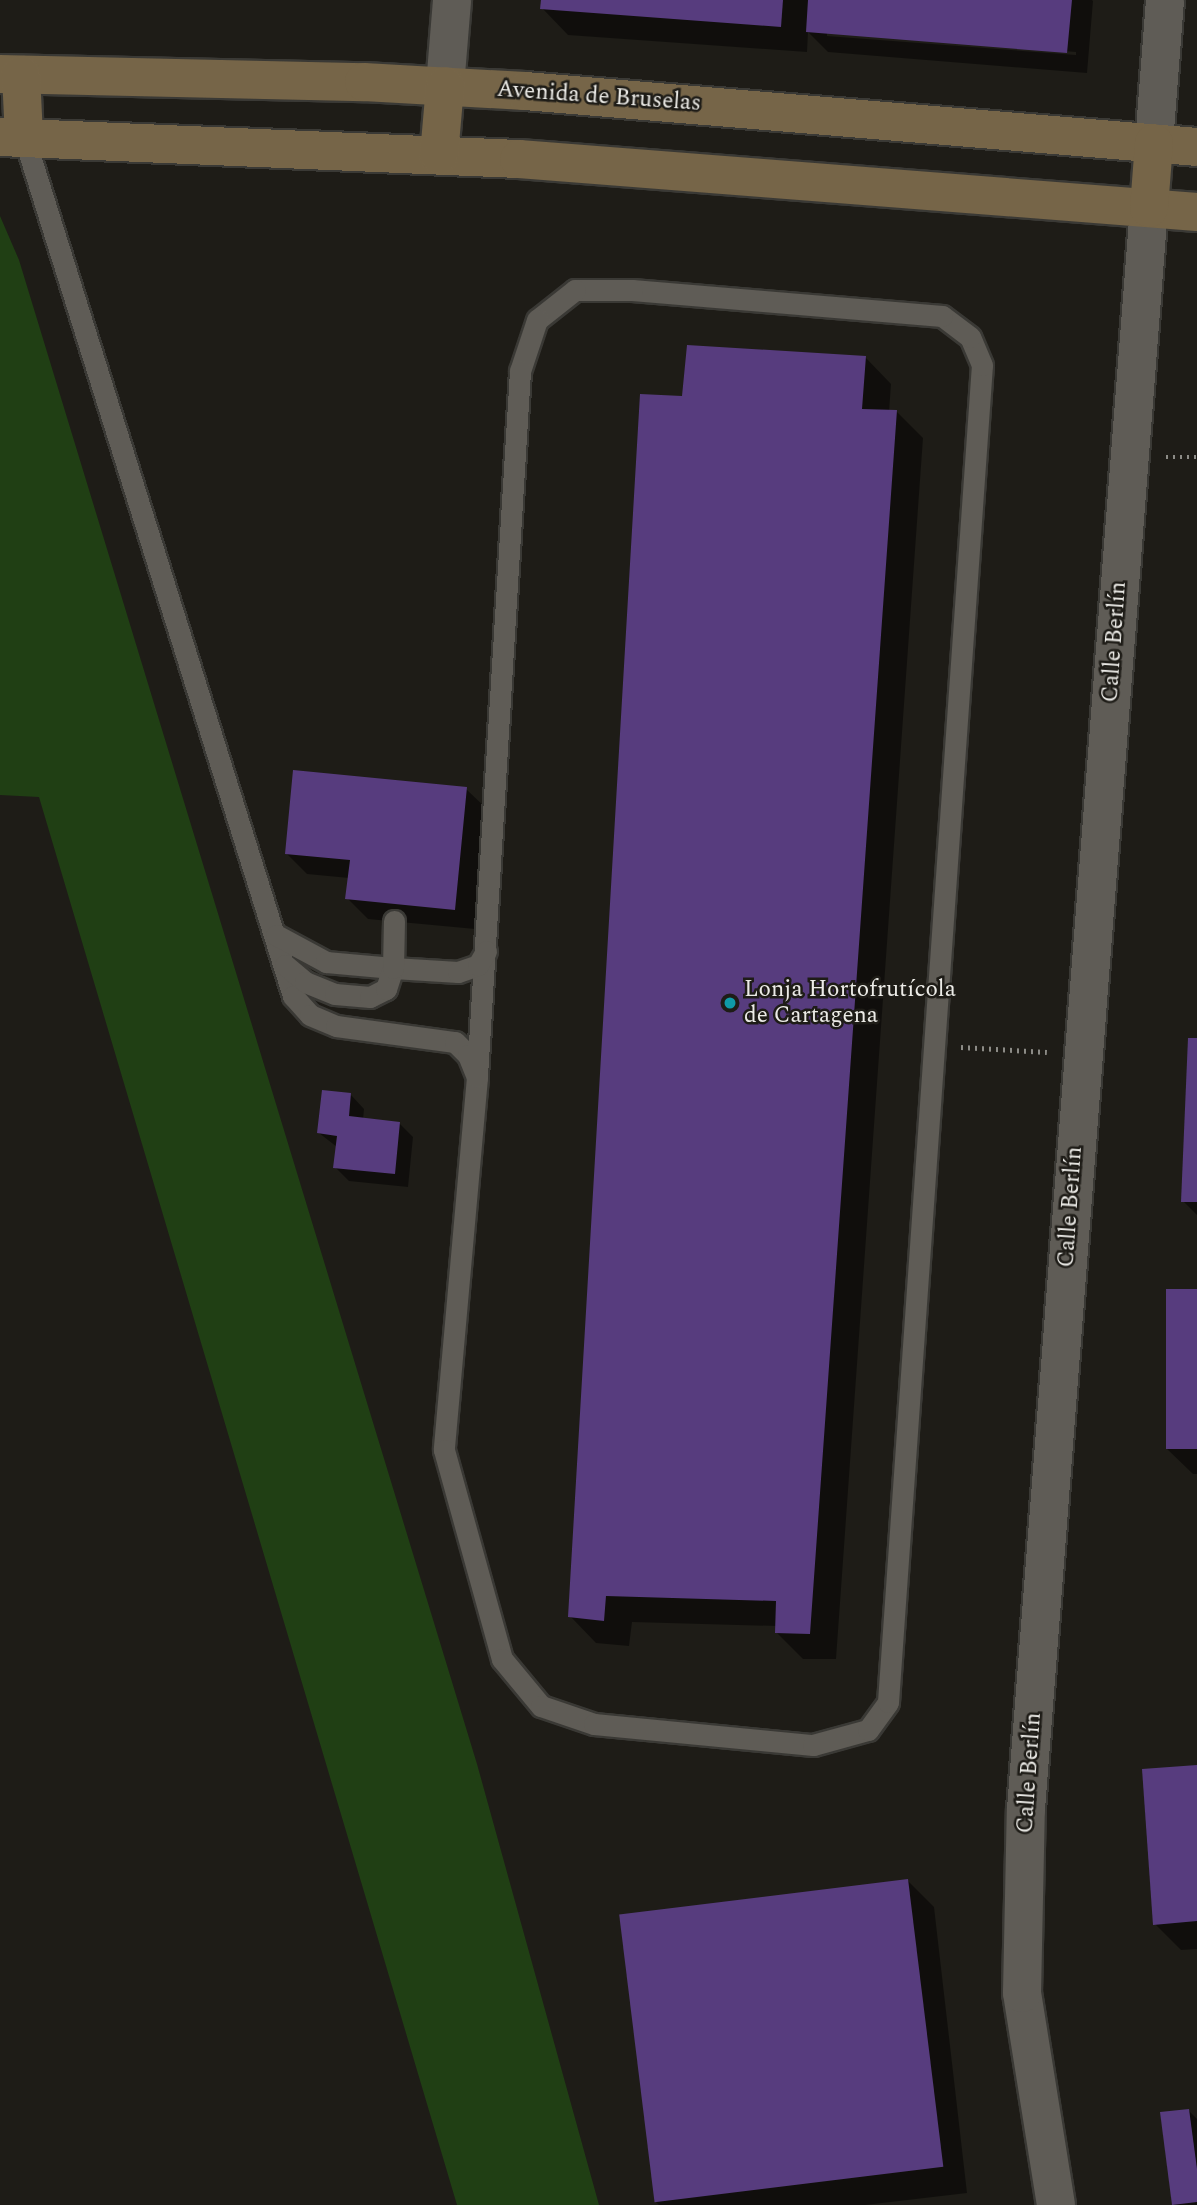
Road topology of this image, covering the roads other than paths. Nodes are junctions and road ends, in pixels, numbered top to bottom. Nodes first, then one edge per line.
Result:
1 (452, 0) edge
2 (1165, 0) edge
3 (10, 75) edge
4 (445, 86) junction
5 (12, 137) edge
6 (1154, 143) junction
7 (1197, 147) edge
8 (439, 155) junction
9 (1149, 208) junction
10 (1197, 212) edge
11 (394, 921) dead end
12 (276, 935) junction
13 (486, 951) junction
14 (285, 965) junction
15 (393, 968) junction
16 (477, 1077) junction
17 (1056, 2205) edge

1 - 4 street
2 - 6 street
3 - 4 main road, Avenida de Bruselas
3 - 5 main road
4 - 6 main road, Avenida de Bruselas
4 - 8 main road
5 - 8 main road
5 - 12 lane
6 - 7 main road, Avenida de Bruselas
6 - 9 main road
8 - 9 main road
9 - 10 main road
9 - 17 street, Calle Berlín
11 - 15 lane
12 - 14 lane
12 - 15 lane
13 - 15 lane
13 - 16 lane
13 - 16 lane
14 - 15 lane
14 - 16 lane

